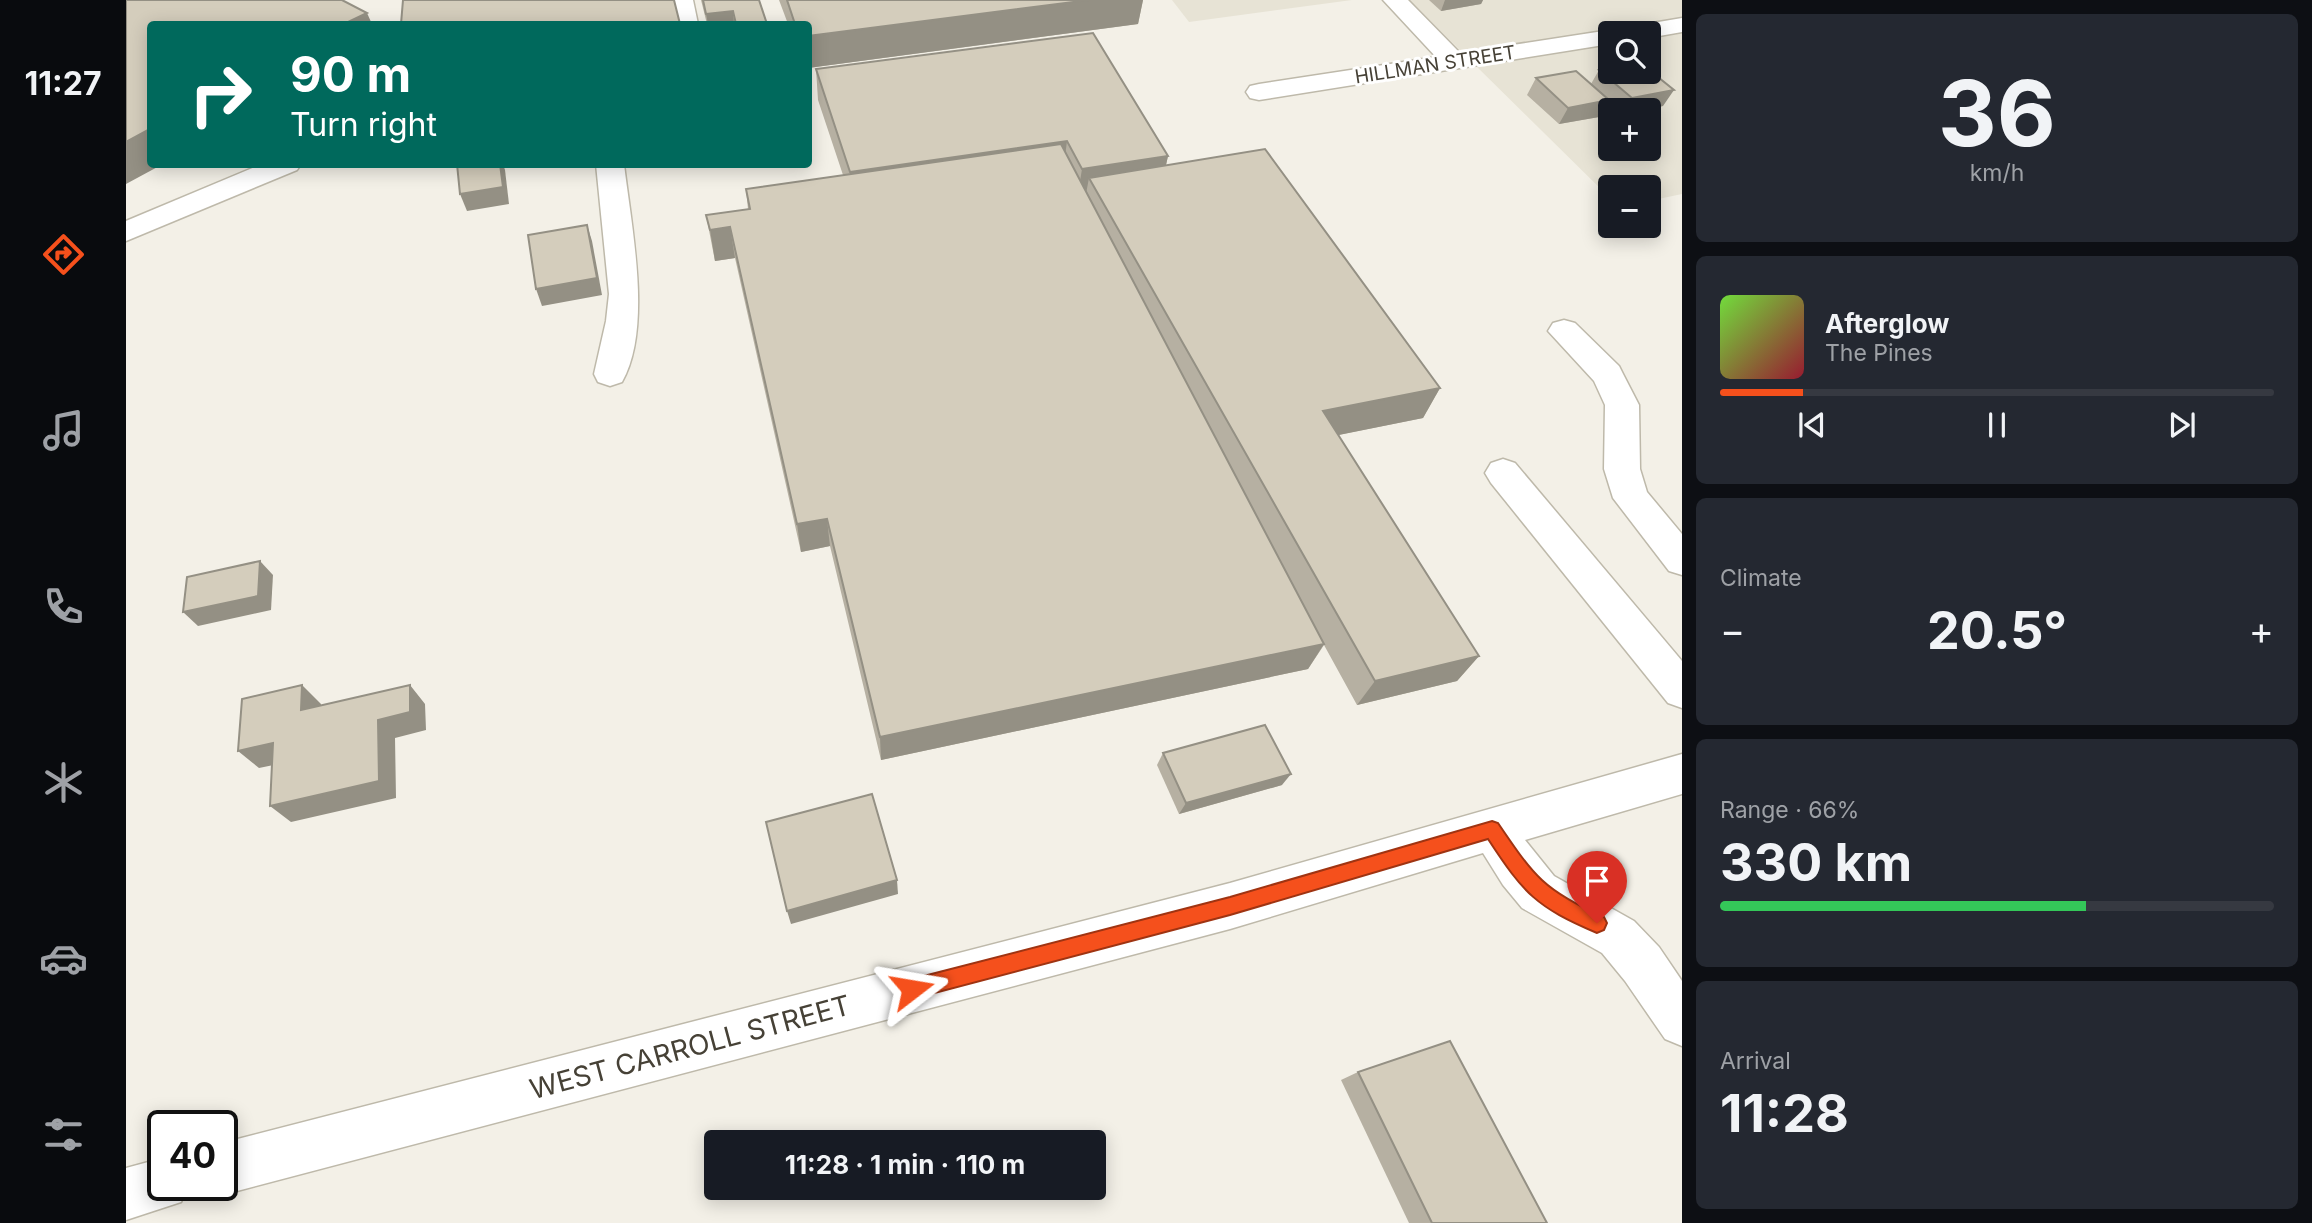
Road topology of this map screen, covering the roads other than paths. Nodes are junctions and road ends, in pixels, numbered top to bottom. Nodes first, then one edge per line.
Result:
1 (681, 0) edge
2 (1395, 0) edge
3 (685, 21) edge
4 (1682, 25) edge
5 (1661, 28) edge
6 (1598, 39) edge
7 (1454, 61) junction
8 (1259, 92) dead end
9 (278, 168) edge
10 (610, 168) edge
11 (126, 232) edge
12 (1564, 331) dead end
13 (610, 374) dead end
14 (1503, 473) dead end
15 (1682, 561) edge
16 (1682, 690) edge
17 (1677, 783) edge
18 (1492, 829) junction
19 (1682, 1022) edge
20 (238, 1164) edge
21 (147, 1188) edge
22 (126, 1194) edge

1 - 3 street
2 - 7 street
4 - 5 street
6 - 7 street, HILLMAN STREET
7 - 8 street, HILLMAN STREET
9 - 11 street
10 - 13 street
12 - 15 street
14 - 16 street
17 - 18 street, WEST CARROLL STREET
18 - 19 street
18 - 20 street, WEST CARROLL STREET
21 - 22 street

